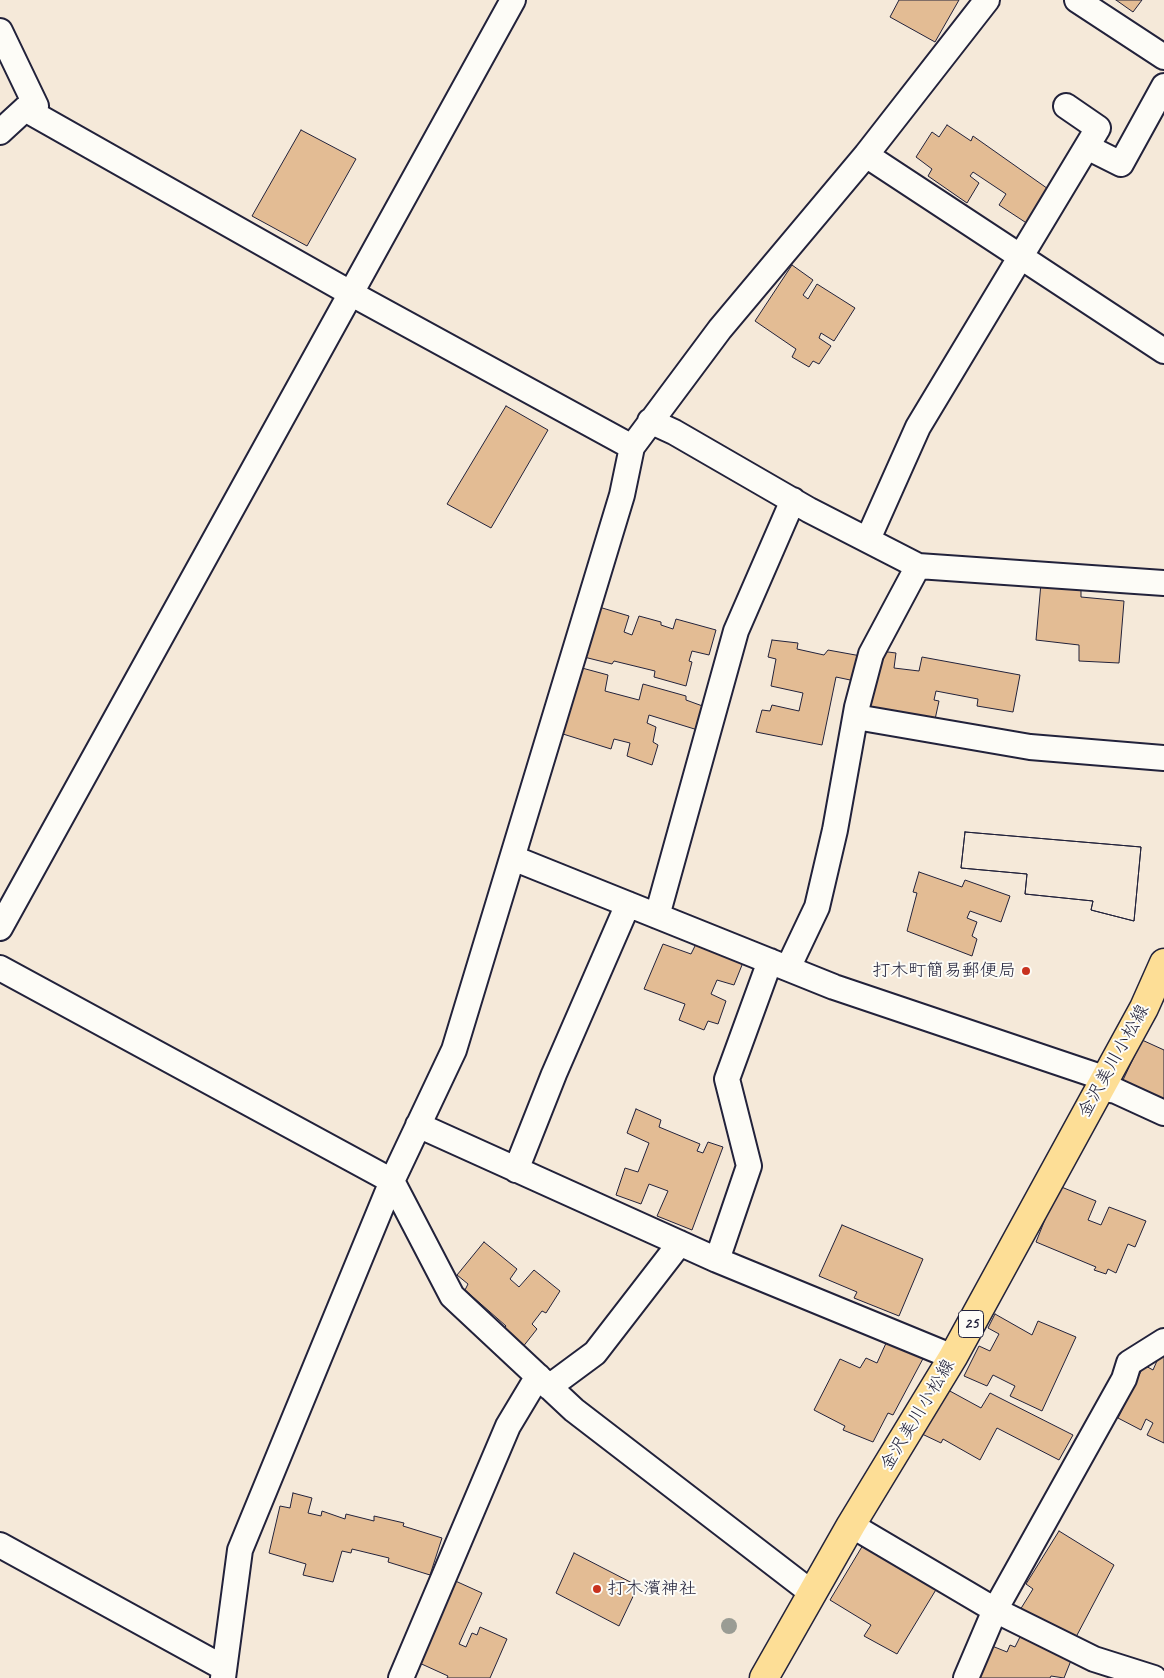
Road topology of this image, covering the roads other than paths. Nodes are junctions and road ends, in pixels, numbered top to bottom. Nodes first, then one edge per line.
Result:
1 (513, 0) edge
2 (987, 0) edge
3 (1077, 0) edge
4 (0, 31) edge
5 (1164, 57) edge
6 (1164, 86) edge
7 (1066, 106) dead end
8 (24, 109) junction
9 (0, 132) edge
10 (1087, 147) junction
11 (866, 155) junction
12 (1020, 256) junction
13 (352, 294) junction
14 (1164, 351) edge
15 (650, 422) junction
16 (632, 446) junction
17 (793, 500) junction
18 (868, 539) junction
19 (918, 566) junction
20 (1164, 583) edge
21 (856, 717) junction
22 (1164, 758) edge
23 (512, 858) junction
24 (628, 904) junction
25 (656, 916) junction
26 (0, 928) edge
27 (1164, 963) edge
28 (779, 964) junction
29 (0, 968) edge
30 (1102, 1083) junction
31 (1164, 1113) edge
32 (418, 1125) junction
33 (516, 1170) junction
34 (392, 1181) junction
35 (680, 1243) junction
36 (717, 1260) junction
37 (1164, 1341) edge
38 (953, 1357) junction
39 (543, 1382) junction
40 (851, 1525) junction
41 (0, 1545) edge
42 (812, 1593) junction
43 (995, 1610) junction
44 (227, 1675) edge
45 (401, 1678) edge
46 (764, 1678) edge
47 (966, 1678) edge
48 (1154, 1678) edge

1 - 13 street
2 - 11 street
3 - 5 street
4 - 8 street
6 - 10 street
7 - 10 street
8 - 9 street
8 - 13 street
10 - 12 street
11 - 12 street
11 - 15 street
12 - 14 street
12 - 18 street
13 - 16 street
13 - 26 street
15 - 16 street
15 - 17 street
16 - 23 street
17 - 18 street
17 - 25 street
18 - 19 street
19 - 20 street
19 - 21 street
21 - 22 street
21 - 28 street
23 - 24 street
23 - 32 street
24 - 25 street
24 - 33 street
25 - 28 street
27 - 30 main road, 金沢美川小松線 / 25
28 - 30 street
28 - 36 street
29 - 34 street
30 - 31 street
30 - 38 main road, 金沢美川小松線 / 25
32 - 33 street
32 - 34 street
33 - 35 street
34 - 39 street
34 - 44 street
35 - 36 street
35 - 39 street
36 - 38 street
37 - 43 street
38 - 40 main road, 金沢美川小松線 / 25
39 - 42 street
39 - 45 street
40 - 42 main road, 金沢美川小松線 / 25
40 - 43 street
41 - 44 street
42 - 46 main road, 金沢美川小松線 / 25
43 - 47 street
43 - 48 street

